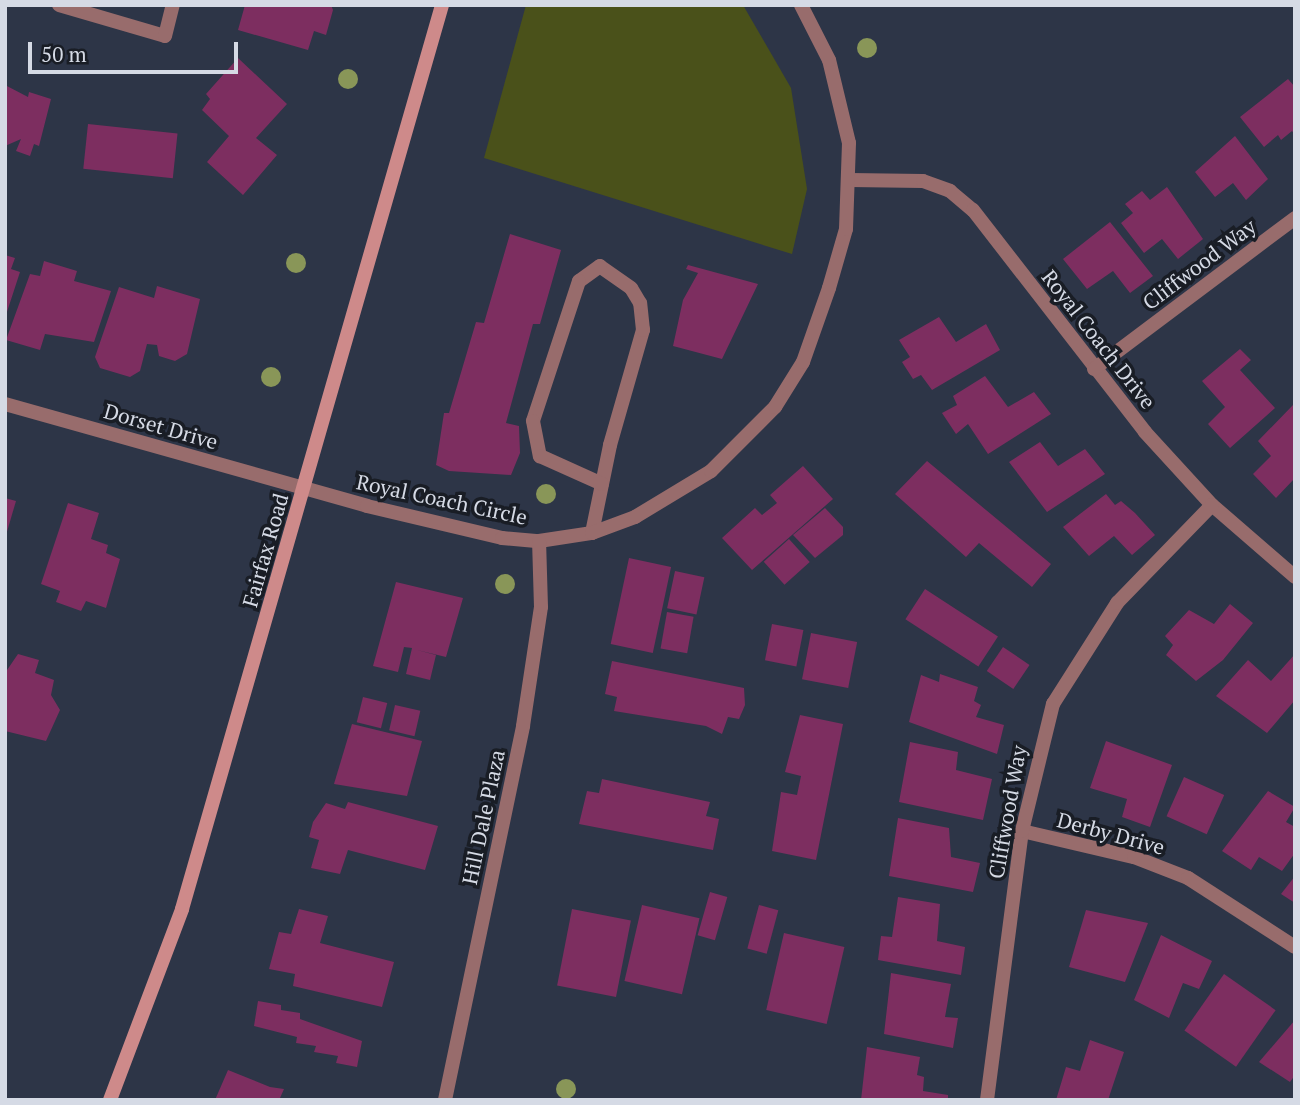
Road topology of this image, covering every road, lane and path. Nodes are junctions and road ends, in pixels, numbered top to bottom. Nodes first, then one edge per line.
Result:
1 (59, 5) edge
2 (173, 5) edge
3 (442, 5) edge
4 (801, 5) edge
5 (850, 180) junction
6 (1295, 218) edge
7 (1094, 369) junction
8 (5, 404) edge
9 (602, 484) junction
10 (305, 488) junction
11 (1212, 505) junction
12 (592, 533) junction
13 (539, 541) junction
14 (1295, 577) edge
15 (1022, 831) junction
16 (1295, 947) edge
17 (110, 1100) edge
18 (445, 1100) edge
19 (986, 1100) edge

1 - 2 street
3 - 10 main road, Fairfax Road
4 - 5 street, Royal Coach Circle
5 - 7 street, Royal Coach Drive
5 - 12 street, Royal Coach Circle
6 - 7 street, Cliffwood Way
7 - 11 street, Royal Coach Drive
8 - 10 street, Dorset Drive
9 - 9 street
9 - 12 street
10 - 13 street, Royal Coach Circle
10 - 17 main road, Fairfax Road
11 - 14 street, Royal Coach Drive
11 - 15 street, Cliffwood Way
12 - 13 street, Royal Coach Circle
13 - 18 street, Hill Dale Plaza
15 - 16 street, Derby Drive
15 - 19 street, Cliffwood Way

